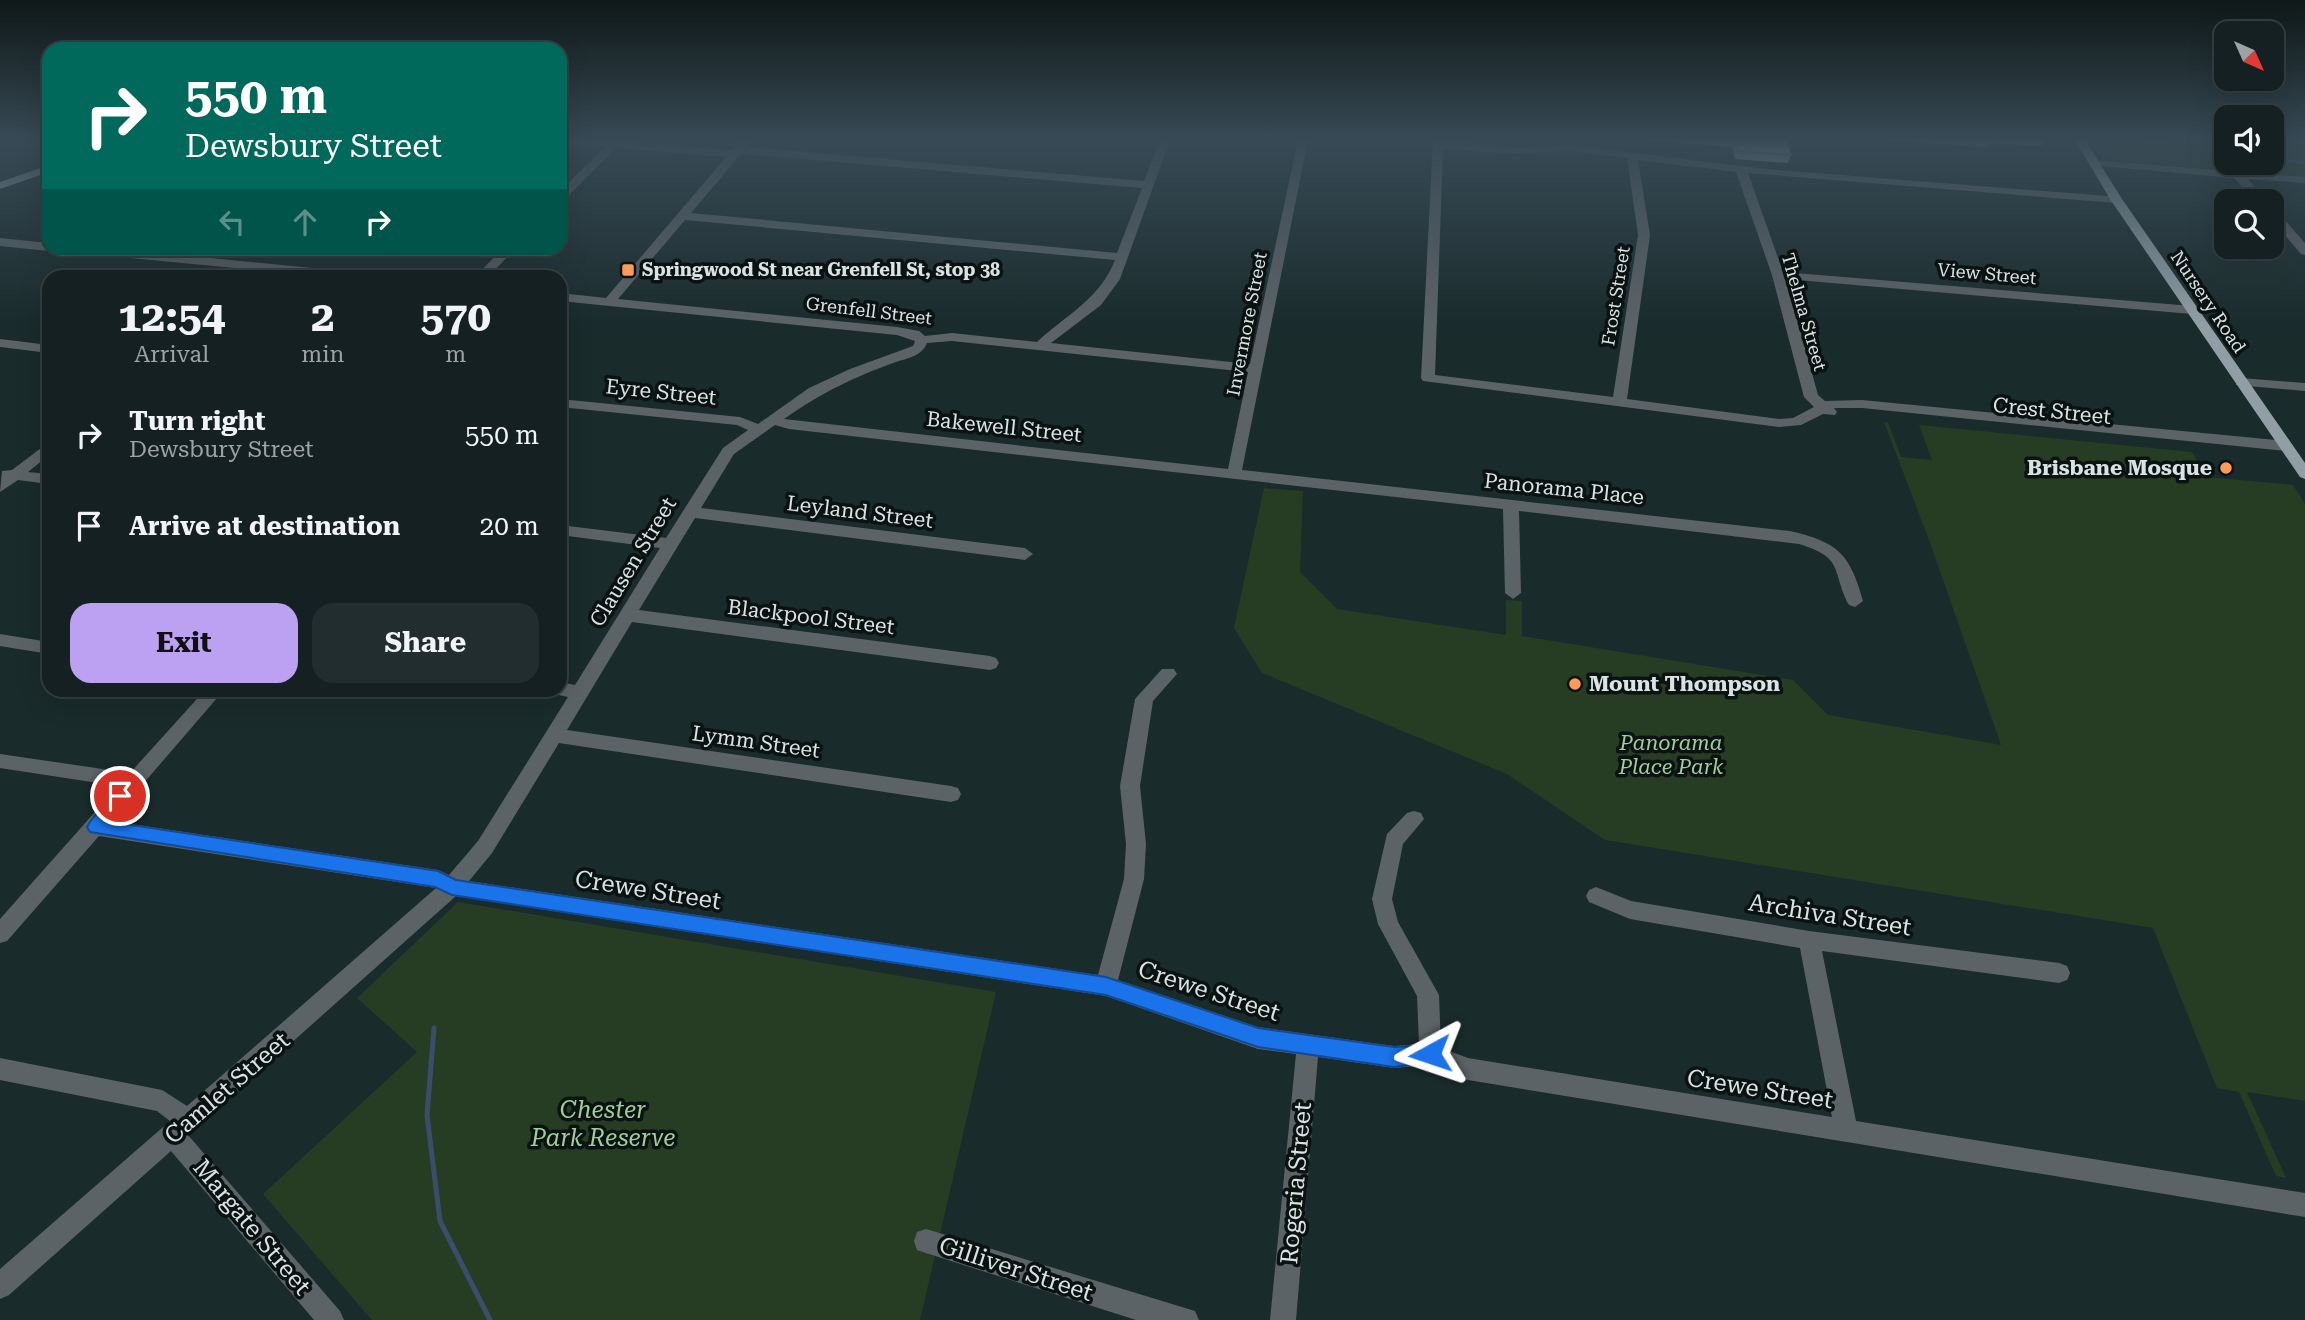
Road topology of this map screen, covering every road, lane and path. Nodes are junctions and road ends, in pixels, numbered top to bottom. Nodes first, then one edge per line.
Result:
1 (694, 202) edge
2 (1141, 202) edge
3 (1290, 202) edge
4 (1435, 202) edge
5 (1639, 202) edge
6 (1751, 202) edge
7 (2118, 202) edge
8 (682, 216) junction
9 (2284, 224) edge
10 (2299, 238) edge
11 (0, 242) edge
12 (42, 246) edge
13 (2305, 251) edge
14 (148, 256) edge
15 (502, 256) edge
16 (1122, 257) junction
17 (241, 265) junction
18 (235, 270) edge
19 (292, 270) edge
20 (488, 270) edge
21 (1778, 275) junction
22 (567, 298) edge
23 (608, 303) junction
24 (2192, 310) junction
25 (922, 340) junction
26 (0, 343) edge
27 (1039, 347) junction
28 (42, 348) edge
29 (1256, 369) junction
30 (2241, 382) junction
31 (2305, 387) edge
32 (1619, 401) junction
33 (567, 405) edge
34 (1828, 411) junction
35 (771, 419) junction
36 (757, 429) junction
37 (42, 452) edge
38 (2290, 452) junction
39 (7, 474) edge
40 (1234, 474) junction
41 (2305, 474) edge
42 (42, 479) edge
43 (0, 487) edge
44 (1511, 506) junction
45 (690, 512) junction
46 (567, 531) edge
47 (670, 544) junction
48 (1025, 554) dead end
49 (1513, 593) dead end
50 (1855, 601) dead end
51 (627, 615) junction
52 (0, 640) edge
53 (42, 647) edge
54 (990, 663) dead end
55 (1168, 674) dead end
56 (567, 691) edge
57 (580, 692) junction
58 (209, 697) edge
59 (554, 735) junction
60 (0, 761) edge
61 (133, 781) junction
62 (951, 794) dead end
63 (1414, 819) dead end
64 (96, 827) junction
65 (452, 887) junction
66 (1596, 896) dead end
67 (9, 910) edge
68 (0, 934) edge
69 (1810, 940) junction
70 (2059, 973) dead end
71 (1106, 986) junction
72 (1308, 1046) junction
73 (1430, 1054) junction
74 (0, 1069) edge
75 (181, 1128) junction
76 (1846, 1130) junction
77 (2305, 1205) edge
78 (926, 1241) dead end
79 (0, 1286) edge
80 (331, 1320) edge
81 (1186, 1320) edge
82 (1283, 1320) edge

1 - 8 street
2 - 16 street
3 - 29 street, Invermore Street
4 - 32 street, Crest Street
5 - 32 street, Frost Street
6 - 21 street, Thelma Street
7 - 24 main road, Nursery Road
8 - 16 street
8 - 23 street
9 - 10 street
10 - 13 street
11 - 12 street
14 - 17 street
15 - 20 street
16 - 27 street
17 - 18 street
17 - 19 street
21 - 24 street, View Street
21 - 34 street, Thelma Street
22 - 23 street, Grenfell Street
23 - 25 street, Grenfell Street
24 - 30 main road, Nursery Road
25 - 27 street, Grenfell Street
25 - 35 street, Clausen Street
26 - 28 street
27 - 29 street, Grenfell Street
29 - 40 street, Invermore Street
30 - 31 street
30 - 38 main road, Nursery Road
32 - 34 street, Crest Street
33 - 36 street, Eyre Street
34 - 38 street, Crest Street
35 - 36 street, Clausen Street
35 - 40 street, Bakewell Street
36 - 45 street, Clausen Street
37 - 39 street
38 - 41 main road, Nursery Road
39 - 42 street
39 - 43 street
40 - 44 street, Panorama Place
44 - 49 street
44 - 50 street, Panorama Place
45 - 47 street, Clausen Street
45 - 48 street, Leyland Street
46 - 47 street
47 - 51 street, Clausen Street
51 - 54 street, Blackpool Street
51 - 57 street, Clausen Street
52 - 53 street
55 - 71 street
56 - 57 street
57 - 59 street, Clausen Street
58 - 61 street
59 - 62 street, Lymm Street
59 - 65 street, Clausen Street
60 - 61 street
61 - 64 street
63 - 73 street
64 - 65 street, Crewe Street
64 - 67 street
65 - 71 street, Crewe Street
65 - 75 street, Camlet Street
66 - 69 street, Archiva Street
67 - 68 street
69 - 70 street, Archiva Street
69 - 76 street
71 - 72 street, Crewe Street
72 - 73 street, Crewe Street
72 - 82 street, Rogeria Street
73 - 76 street, Crewe Street
74 - 75 street, Margate Street
75 - 79 street, Camlet Street
75 - 80 street, Margate Street
76 - 77 street, Crewe Street
78 - 81 street, Gilliver Street

